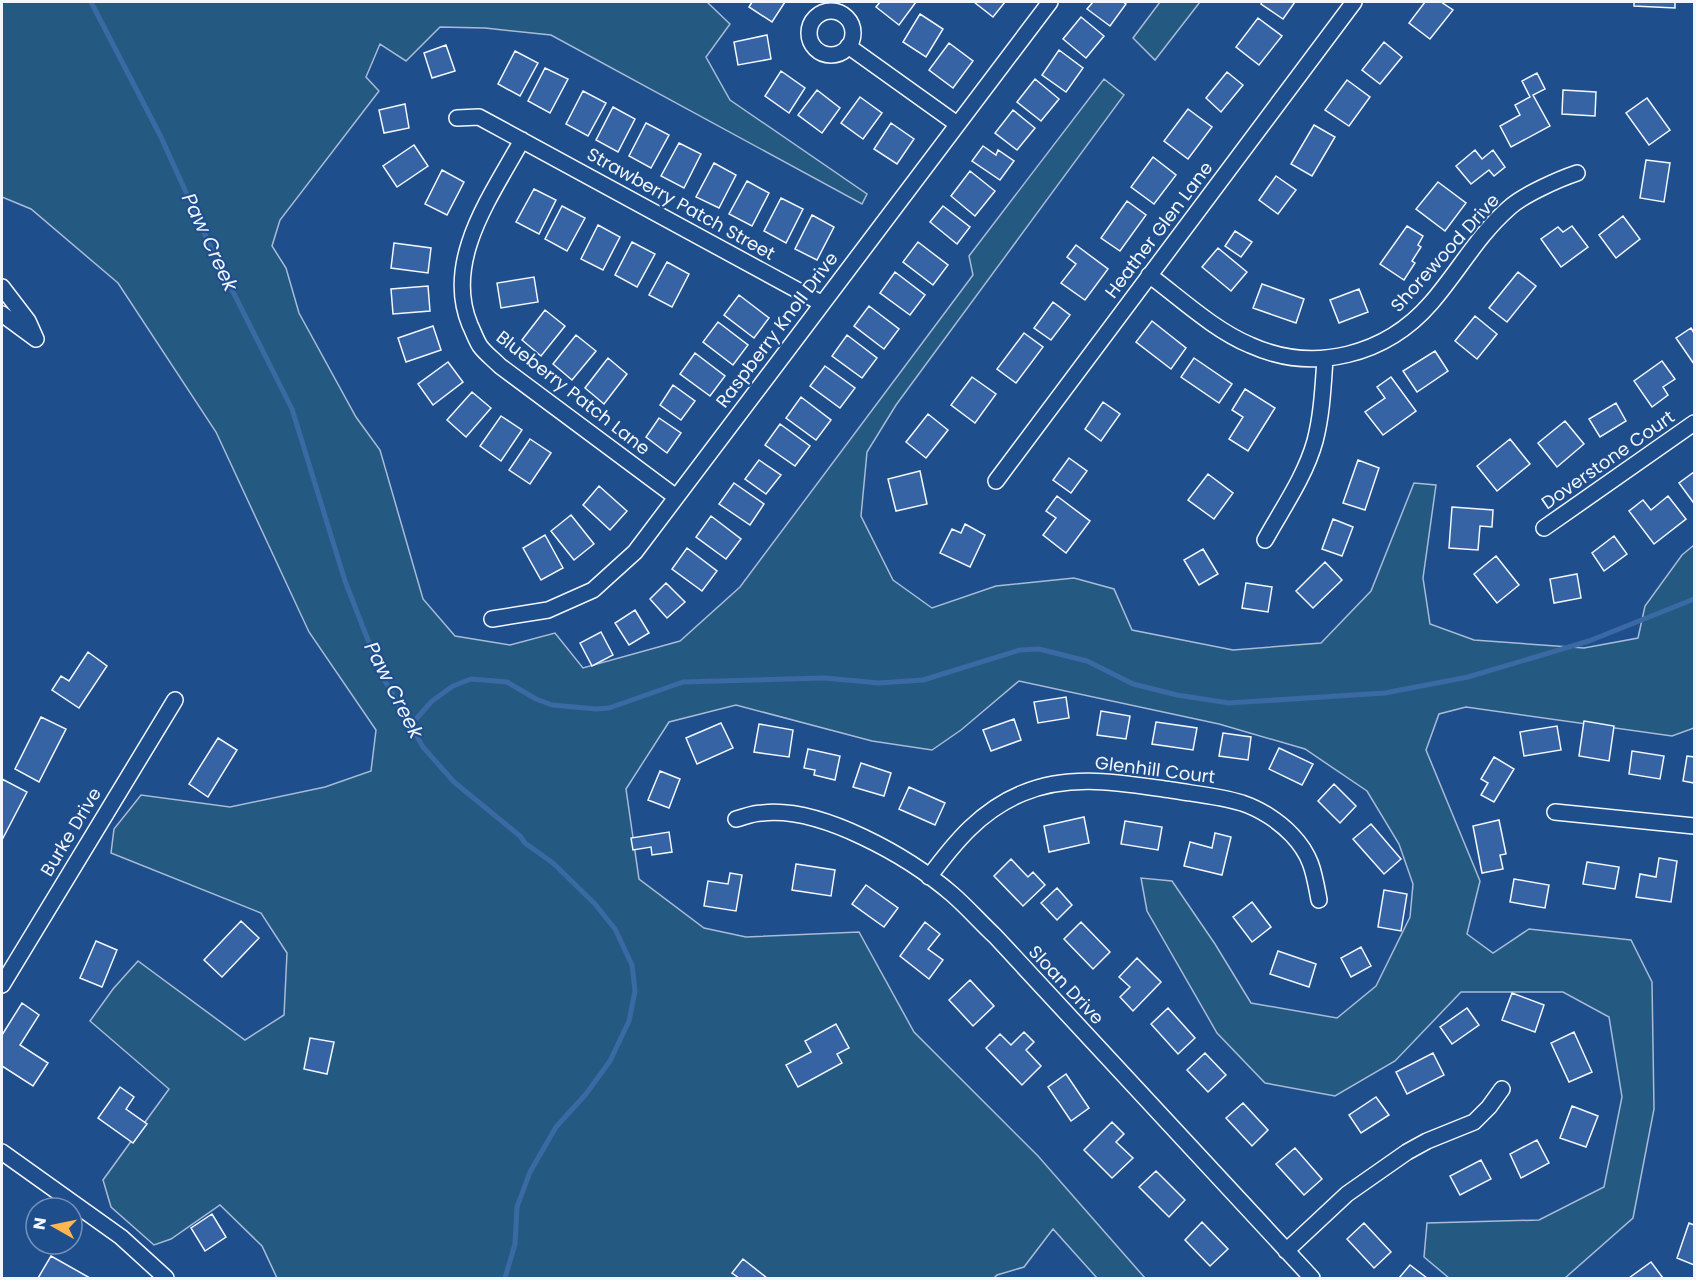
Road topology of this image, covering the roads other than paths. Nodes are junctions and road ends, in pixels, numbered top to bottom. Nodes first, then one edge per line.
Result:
1 (1050, 2) edge
2 (1354, 2) edge
3 (848, 46) dead end
4 (457, 118) dead end
5 (957, 124) junction
6 (522, 140) junction
7 (1577, 173) dead end
8 (1149, 275) junction
9 (2, 287) edge
10 (821, 303) junction
11 (2, 314) edge
12 (1325, 359) junction
13 (1695, 423) edge
14 (996, 482) dead end
15 (676, 497) junction
16 (1544, 528) dead end
17 (1265, 540) dead end
18 (492, 619) dead end
19 (175, 700) dead end
20 (1555, 812) dead end
21 (736, 819) dead end
22 (1695, 826) edge
23 (929, 877) junction
24 (1319, 900) dead end
25 (2, 985) edge
26 (1502, 1089) dead end
27 (2, 1152) edge
28 (1286, 1251) junction
29 (166, 1278) edge
30 (1312, 1278) edge

1 - 5 street, Raspberry Knoll Drive
2 - 8 street, Heather Glen Lane
3 - 5 street
4 - 6 street, Strawberry Patch Street
5 - 10 street, Raspberry Knoll Drive
6 - 10 street, Strawberry Patch Street
6 - 15 street, Blueberry Patch Lane
7 - 12 street, Shorewood Drive
8 - 12 street, Shorewood Drive
8 - 14 street, Heather Glen Lane
9 - 11 street
10 - 15 street, Raspberry Knoll Drive
12 - 17 street
13 - 16 street, Doverstone Court
15 - 18 street, Raspberry Knoll Drive
19 - 25 street, Burke Drive
20 - 22 street
21 - 23 street, Sloan Drive
23 - 24 street, Glenhill Court
23 - 28 street, Sloan Drive
26 - 28 street
27 - 29 street
28 - 30 street, Sloan Drive

